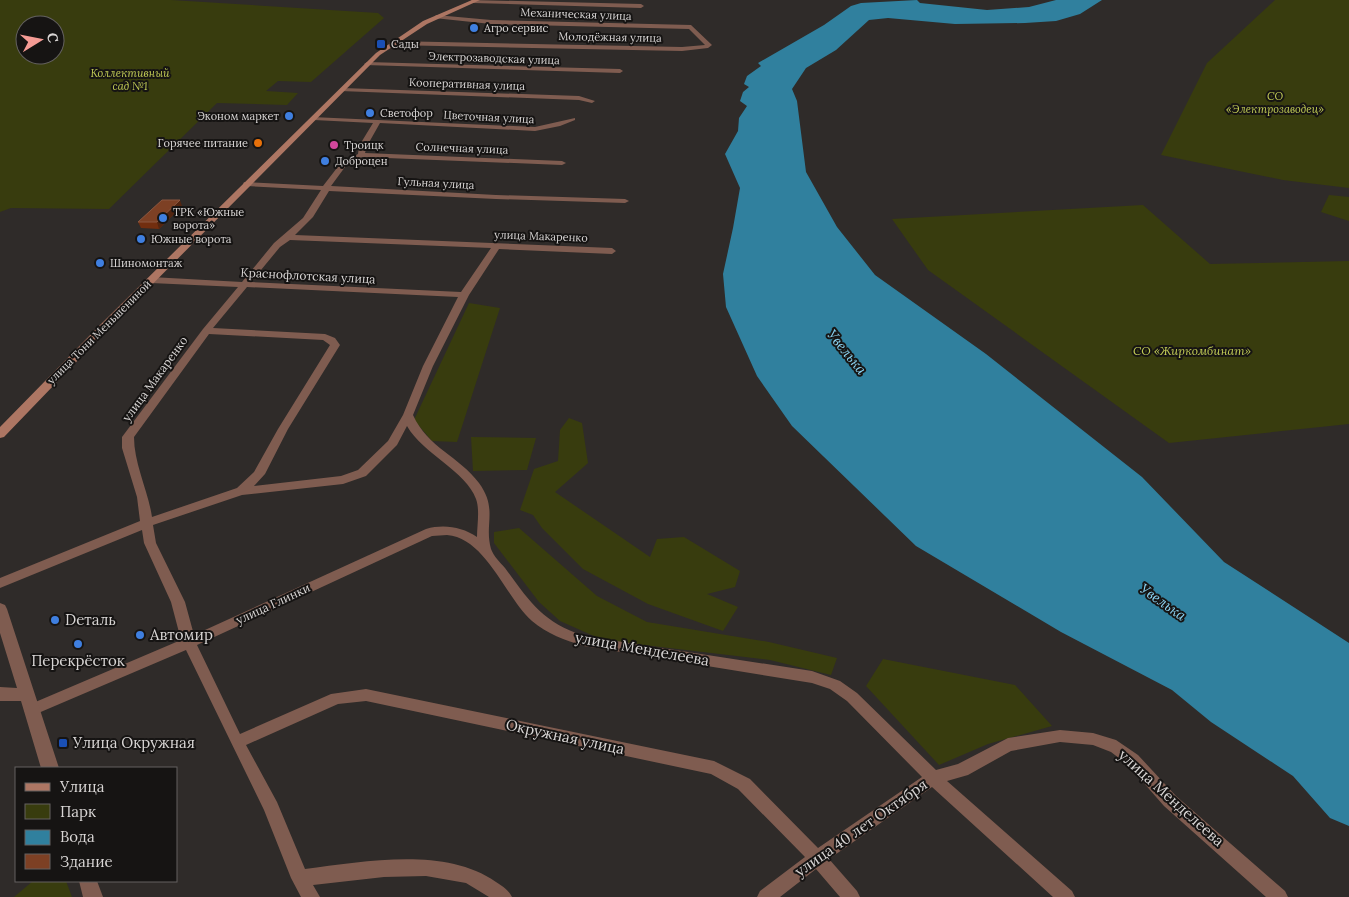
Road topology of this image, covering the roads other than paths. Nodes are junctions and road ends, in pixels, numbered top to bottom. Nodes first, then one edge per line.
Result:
1 (475, 1) edge
2 (641, 6) dead end
3 (436, 17) junction
4 (392, 43) junction
5 (708, 46) joint
6 (367, 64) junction
7 (620, 71) dead end
8 (342, 90) junction
9 (592, 101) dead end
10 (314, 118) junction
11 (573, 119) dead end
12 (378, 121) junction
13 (361, 155) junction
14 (562, 163) dead end
15 (247, 184) junction
16 (325, 189) junction
17 (625, 200) dead end
18 (289, 236) junction
19 (496, 247) junction
20 (612, 251) dead end
21 (151, 280) junction
22 (244, 285) junction
23 (464, 295) junction
24 (206, 331) junction
25 (408, 415) junction
26 (0, 434) edge
27 (242, 491) junction
28 (146, 523) junction
29 (485, 550) junction
30 (0, 583) edge
31 (0, 609) edge
32 (189, 643) junction
33 (0, 694) edge
34 (29, 703) junction
35 (237, 742) junction
36 (50, 767) edge
37 (933, 778) junction
38 (817, 858) junction
39 (300, 878) junction
40 (88, 882) edge
41 (93, 897) edge
42 (310, 897) edge
43 (503, 897) edge
44 (766, 897) edge
45 (852, 897) edge
46 (1066, 897) edge
47 (1279, 897) edge

1 - 2 street
1 - 3 main road, улица Тони Меньшениной
3 - 4 main road, улица Тони Меньшениной
3 - 5 street, Механическая улица
4 - 5 street, Молодёжная улица
4 - 6 main road, улица Тони Меньшениной
6 - 7 street, Электрозаводская улица
6 - 8 main road, улица Тони Меньшениной
8 - 9 street, Кооперативная улица
8 - 10 main road, улица Тони Меньшениной
10 - 12 street, Цветочная улица
10 - 15 main road, улица Тони Меньшениной
11 - 12 street, Цветочная улица
12 - 13 street
13 - 14 street, Солнечная улица
13 - 16 street, улица Макаренко
15 - 16 street, Гульная улица
15 - 21 main road, улица Тони Меньшениной
16 - 17 street, Гульная улица
16 - 18 street, улица Макаренко
18 - 19 street, улица Макаренко
18 - 22 street, улица Макаренко
19 - 20 street, улица Макаренко
19 - 23 street
21 - 22 street, Краснофлотская улица
21 - 26 main road, улица Тони Меньшениной
22 - 23 street, Краснофлотская улица
22 - 24 street, улица Макаренко
23 - 25 street
24 - 27 street, улица Макаренко
24 - 28 street, улица Макаренко
25 - 27 street
25 - 29 street
27 - 28 street
28 - 30 street
28 - 32 street, улица Макаренко
29 - 32 street, улица Глинки
29 - 37 street, улица Менделеева
31 - 34 street
32 - 34 street, улица Глинки
32 - 35 street
33 - 34 street
34 - 36 street
35 - 38 street, Окружная улица
35 - 39 street
37 - 38 street, улица 40 лет Октября
37 - 46 street, улица Менделеева
37 - 47 street, улица Менделеева
38 - 44 street, улица 40 лет Октября
38 - 45 street, Окружная улица
39 - 42 street
39 - 43 street
40 - 41 street

